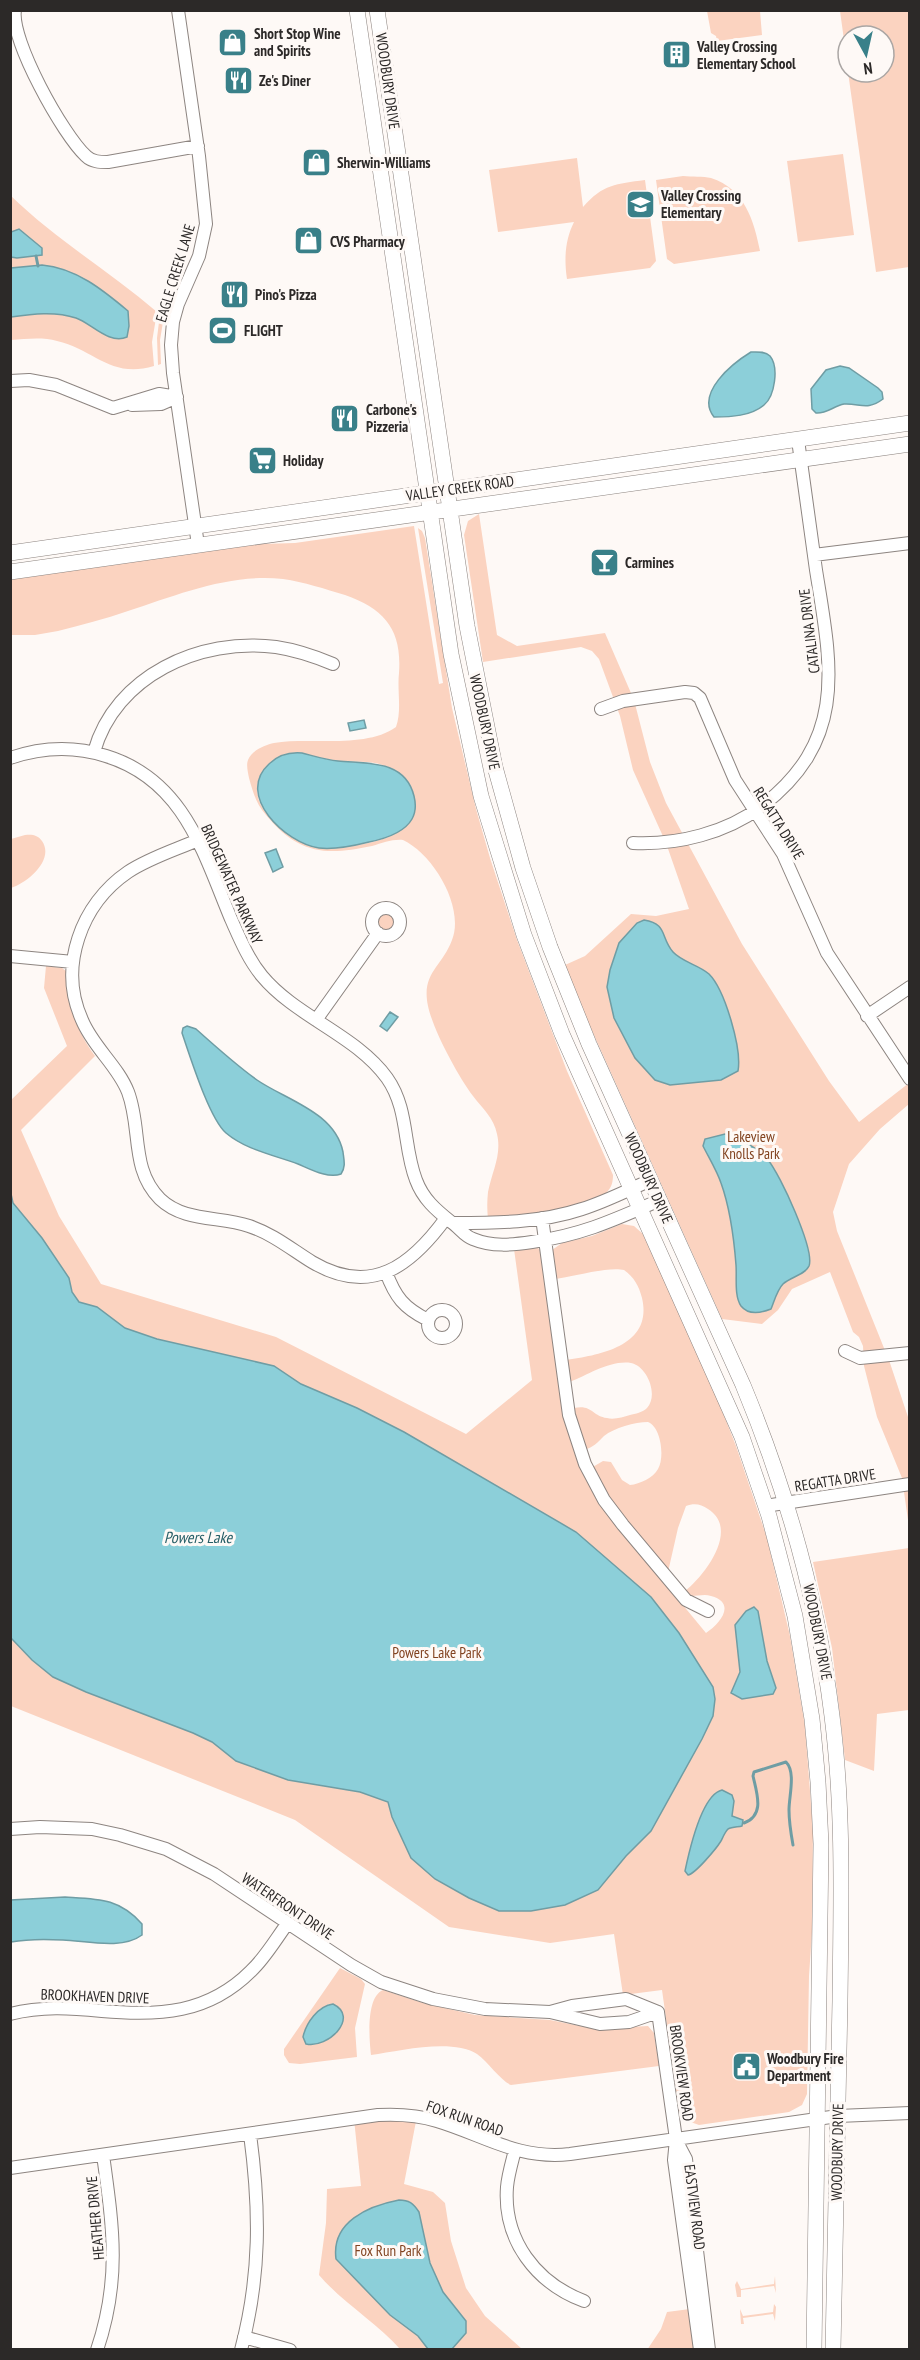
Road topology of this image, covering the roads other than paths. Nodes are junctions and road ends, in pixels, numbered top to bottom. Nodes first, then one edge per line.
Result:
1 (15, 10) edge
2 (178, 10) edge
3 (357, 10) edge
4 (377, 10) edge
5 (198, 146) junction
6 (10, 381) edge
7 (177, 398) junction
8 (909, 423) edge
9 (798, 440) junction
10 (909, 444) edge
11 (801, 460) junction
12 (447, 490) junction
13 (427, 493) junction
14 (450, 510) junction
15 (430, 513) junction
16 (195, 526) junction
17 (909, 543) edge
18 (198, 545) junction
19 (10, 553) edge
20 (814, 555) junction
21 (10, 572) edge
22 (333, 664) dead end
23 (602, 709) dead end
24 (94, 752) junction
25 (10, 758) edge
26 (754, 812) junction
27 (198, 840) junction
28 (633, 843) dead end
29 (378, 933) dead end
30 (10, 956) edge
31 (73, 962) junction
32 (909, 987) edge
33 (867, 1016) junction
34 (316, 1020) junction
35 (909, 1078) edge
36 (651, 1180) junction
37 (632, 1189) junction
38 (660, 1200) junction
39 (641, 1208) junction
40 (542, 1218) junction
41 (449, 1220) junction
42 (545, 1240) junction
43 (386, 1272) junction
44 (428, 1320) dead end
45 (845, 1351) dead end
46 (909, 1353) edge
47 (909, 1484) edge
48 (786, 1503) junction
49 (765, 1506) junction
50 (708, 1611) dead end
51 (10, 1829) edge
52 (287, 1924) junction
53 (550, 2012) junction
54 (658, 2012) junction
55 (10, 2014) edge
56 (909, 2113) edge
57 (838, 2116) junction
58 (818, 2119) junction
59 (250, 2134) junction
60 (676, 2139) junction
61 (515, 2150) junction
62 (103, 2155) junction
63 (10, 2168) edge
64 (584, 2301) dead end
65 (242, 2343) edge
66 (97, 2349) edge
67 (290, 2349) edge
68 (700, 2349) edge
69 (709, 2349) edge
70 (814, 2349) edge
71 (833, 2349) edge

1 - 5 street
2 - 5 street, EAGLE CREEK LANE
3 - 13 main road, WOODBURY DRIVE
4 - 12 main road, WOODBURY DRIVE
5 - 7 street, EAGLE CREEK LANE
6 - 7 street
7 - 16 street, EAGLE CREEK LANE
8 - 9 main road, VALLEY CREEK ROAD
9 - 11 street, CATALINA DRIVE
9 - 12 main road, VALLEY CREEK ROAD
10 - 11 main road, VALLEY CREEK ROAD
11 - 14 main road, VALLEY CREEK ROAD
11 - 20 street, CATALINA DRIVE
12 - 13 main road, VALLEY CREEK ROAD
12 - 14 main road, WOODBURY DRIVE
13 - 15 main road, WOODBURY DRIVE
13 - 16 main road, VALLEY CREEK ROAD
14 - 15 main road, VALLEY CREEK ROAD
14 - 36 main road, WOODBURY DRIVE
15 - 18 main road, VALLEY CREEK ROAD
15 - 37 main road, WOODBURY DRIVE
16 - 18 street, EAGLE CREEK LANE
16 - 19 main road, VALLEY CREEK ROAD
17 - 20 street
18 - 21 main road, VALLEY CREEK ROAD
20 - 26 street, CATALINA DRIVE
22 - 24 street
23 - 26 street, REGATTA DRIVE
24 - 25 street, BRIDGEWATER PARKWAY
24 - 27 street, BRIDGEWATER PARKWAY
26 - 28 street, CATALINA DRIVE
26 - 33 street, REGATTA DRIVE
27 - 31 street
27 - 34 street, BRIDGEWATER PARKWAY
29 - 34 street
30 - 31 street
31 - 43 street
32 - 33 street
33 - 35 street, REGATTA DRIVE
34 - 41 street, BRIDGEWATER PARKWAY
36 - 37 street
36 - 38 main road, WOODBURY DRIVE
37 - 39 main road, WOODBURY DRIVE
37 - 40 street
38 - 39 street, BRIDGEWATER PARKWAY
38 - 48 main road, WOODBURY DRIVE
39 - 42 street, BRIDGEWATER PARKWAY
39 - 49 main road, WOODBURY DRIVE
40 - 41 street
40 - 42 street
41 - 42 street, BRIDGEWATER PARKWAY
41 - 43 street
42 - 50 street
43 - 44 street
45 - 46 street
47 - 48 street, REGATTA DRIVE
48 - 49 street, REGATTA DRIVE
48 - 57 main road, WOODBURY DRIVE
49 - 58 main road, WOODBURY DRIVE
51 - 52 street, WATERFRONT DRIVE
52 - 53 street, WATERFRONT DRIVE
52 - 55 street, BROOKHAVEN DRIVE
53 - 54 street, WATERFRONT DRIVE
53 - 54 street, WATERFRONT DRIVE
54 - 60 street, BROOKVIEW ROAD
56 - 57 street, FOX RUN ROAD
57 - 58 street, FOX RUN ROAD
57 - 71 main road, WOODBURY DRIVE
58 - 60 street, FOX RUN ROAD
58 - 70 main road, WOODBURY DRIVE
59 - 61 street, FOX RUN ROAD
59 - 62 street, FOX RUN ROAD
59 - 65 street
60 - 61 street, FOX RUN ROAD
60 - 68 street, EASTVIEW ROAD
60 - 69 street, EASTVIEW ROAD
61 - 64 street
62 - 63 street, FOX RUN ROAD
62 - 66 street, HEATHER DRIVE
65 - 67 street

